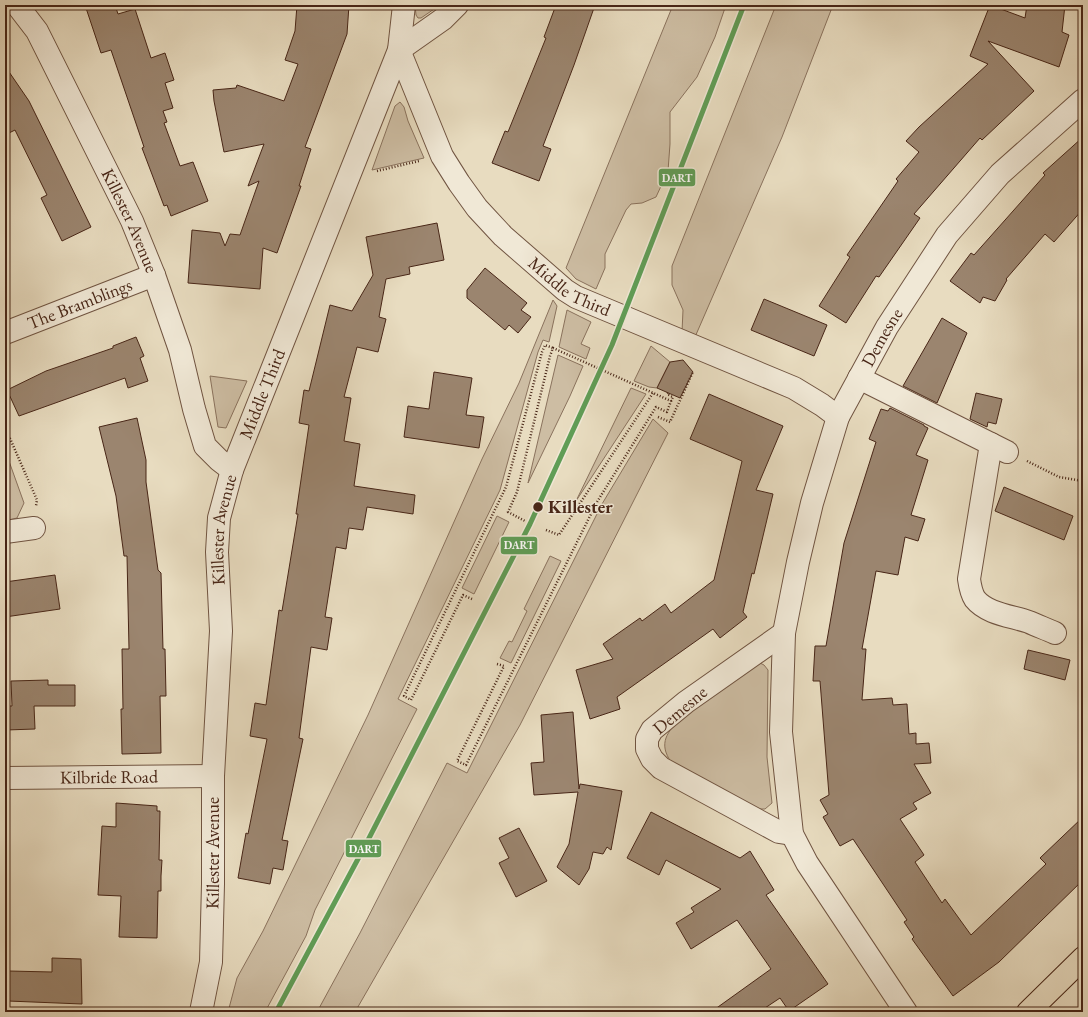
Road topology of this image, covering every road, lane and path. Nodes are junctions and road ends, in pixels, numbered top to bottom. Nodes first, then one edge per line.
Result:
1 (17, 5) edge
2 (404, 5) edge
3 (457, 5) edge
4 (399, 50) junction
5 (1083, 100) edge
6 (442, 156) junction
7 (347, 178) junction
8 (154, 275) junction
9 (5, 333) edge
10 (553, 348) junction
11 (702, 350) junction
12 (860, 378) junction
13 (653, 393) junction
14 (668, 393) dead end
15 (671, 401) junction
16 (658, 416) dead end
17 (838, 418) junction
18 (5, 427) edge
19 (999, 448) junction
20 (232, 470) junction
21 (1083, 481) edge
22 (525, 521) dead end
23 (34, 528) joint
24 (546, 530) dead end
25 (5, 532) edge
26 (472, 599) dead end
27 (784, 633) junction
28 (1055, 633) dead end
29 (497, 664) dead end
30 (213, 776) junction
31 (5, 778) edge
32 (792, 834) junction
33 (1083, 958) edge
34 (201, 1012) edge
35 (906, 1012) edge
36 (1028, 1012) edge

1 - 8 street, Killester Avenue
2 - 4 street
3 - 4 street
4 - 6 street, Middle Third
4 - 7 street, Middle Third
5 - 12 street, Demesne
6 - 7 path
6 - 11 street, Middle Third
7 - 20 street, Middle Third
8 - 9 street, The Bramblings
8 - 20 street, Killester Avenue
10 - 13 path
10 - 22 path
10 - 26 path
11 - 16 path
11 - 17 street, Middle Third
12 - 17 street, Demesne
12 - 19 street
13 - 15 path
13 - 24 path
14 - 15 path
15 - 29 path
17 - 27 street, Demesne
18 - 23 path
19 - 21 path
19 - 28 street
20 - 30 street, Killester Avenue
23 - 25 street
27 - 32 street, Demesne
27 - 32 street, Demesne
30 - 31 street, Kilbride Road
30 - 34 street, Killester Avenue
32 - 35 street, Demesne
33 - 36 main road

